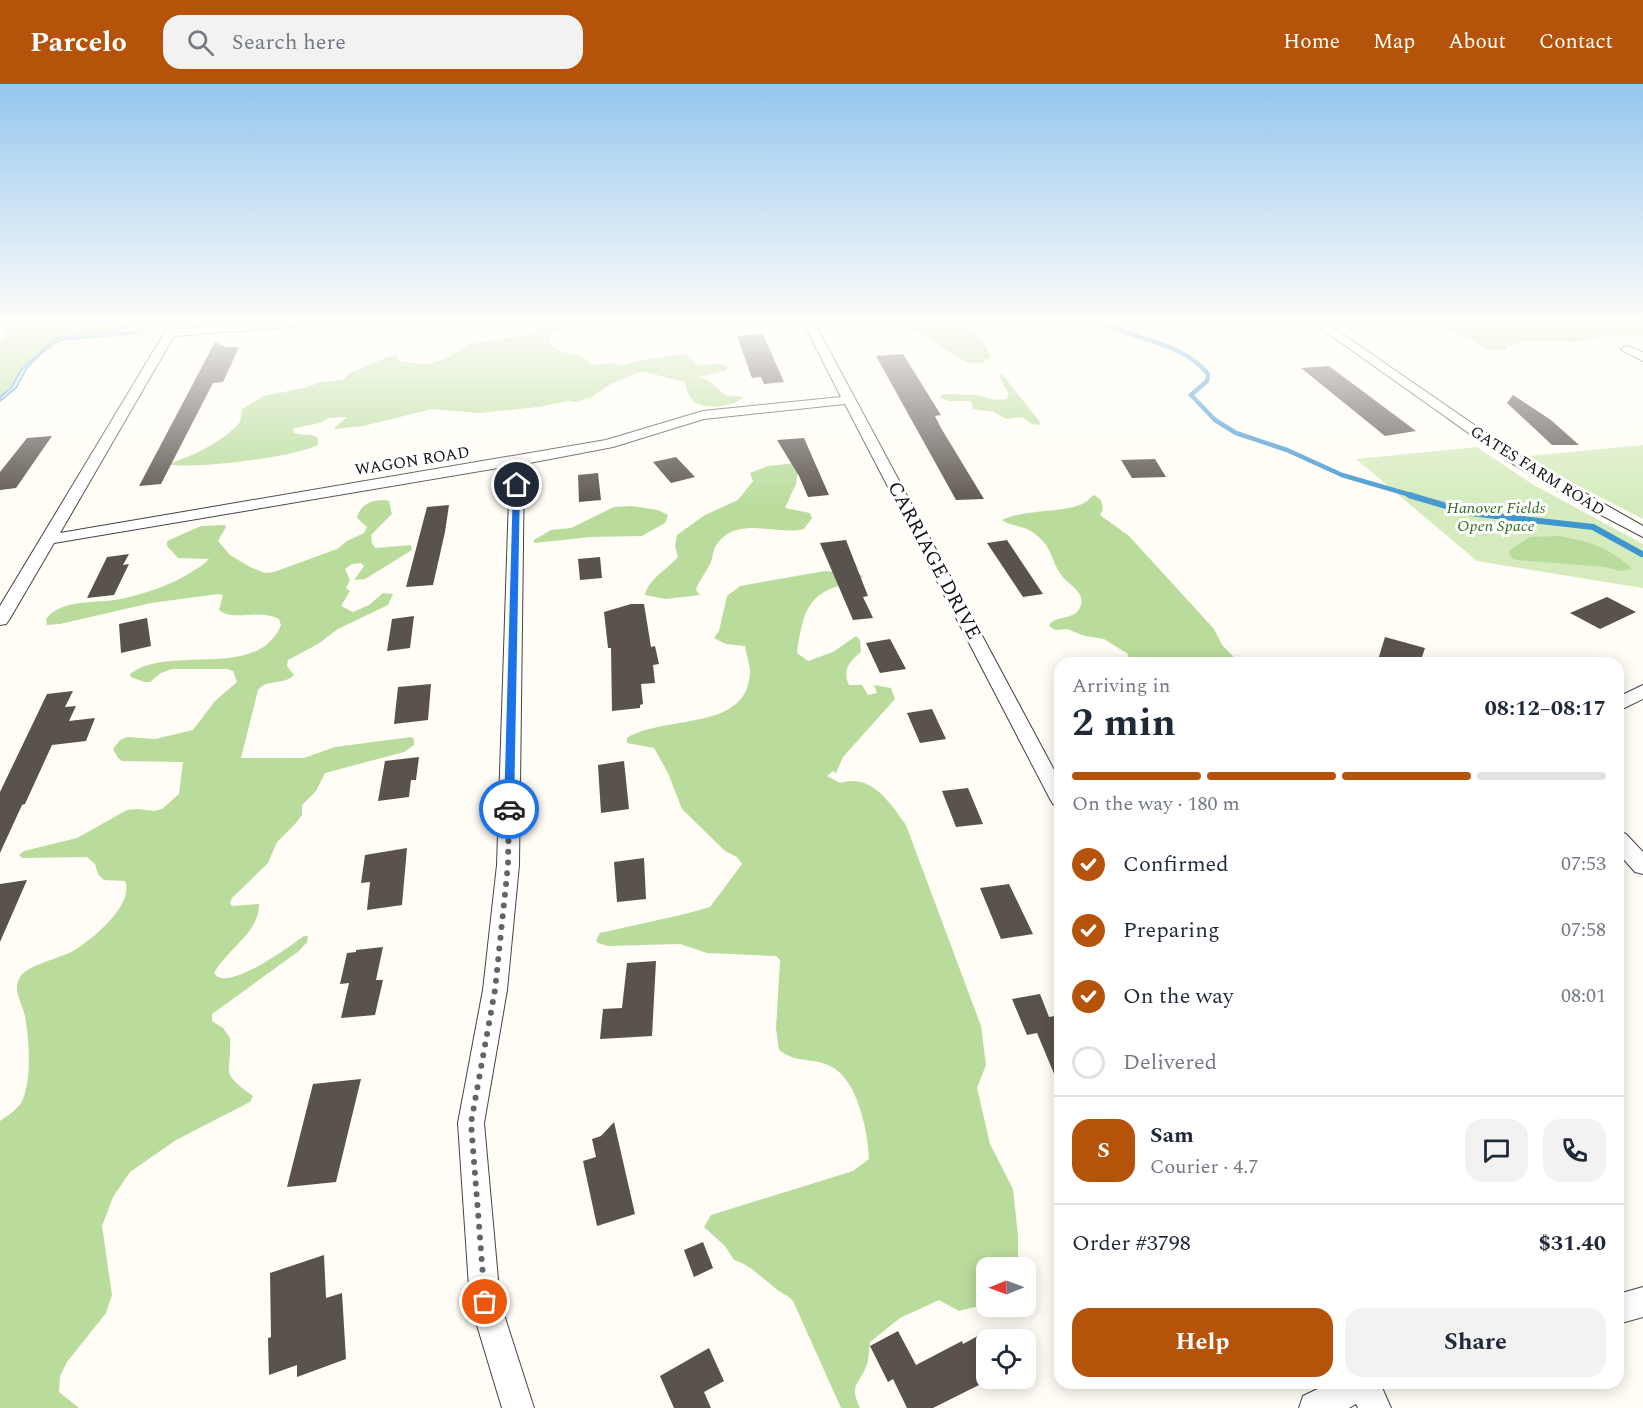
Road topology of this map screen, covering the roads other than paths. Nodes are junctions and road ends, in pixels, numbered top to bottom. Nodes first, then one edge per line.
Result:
1 (140, 384) edge
2 (841, 384) edge
3 (1406, 384) edge
4 (850, 400) junction
5 (517, 461) junction
6 (1643, 532) edge
7 (49, 539) junction
8 (0, 620) edge
9 (1643, 692) edge
10 (1624, 702) edge
11 (1054, 788) edge
12 (1624, 845) edge
13 (1643, 866) edge
14 (1643, 1302) edge
15 (1624, 1307) edge
16 (1351, 1389) edge
17 (1366, 1389) edge
18 (518, 1408) edge
19 (1315, 1408) edge
20 (1375, 1408) edge

1 - 7 street
2 - 4 street, CARRIAGE DRIVE
3 - 6 street, GATES FARM ROAD
4 - 5 street, WAGON ROAD
4 - 11 street, CARRIAGE DRIVE
5 - 7 street, WAGON ROAD
5 - 18 street
7 - 8 street
9 - 10 street
12 - 13 street
14 - 15 street
16 - 19 street
17 - 20 street

